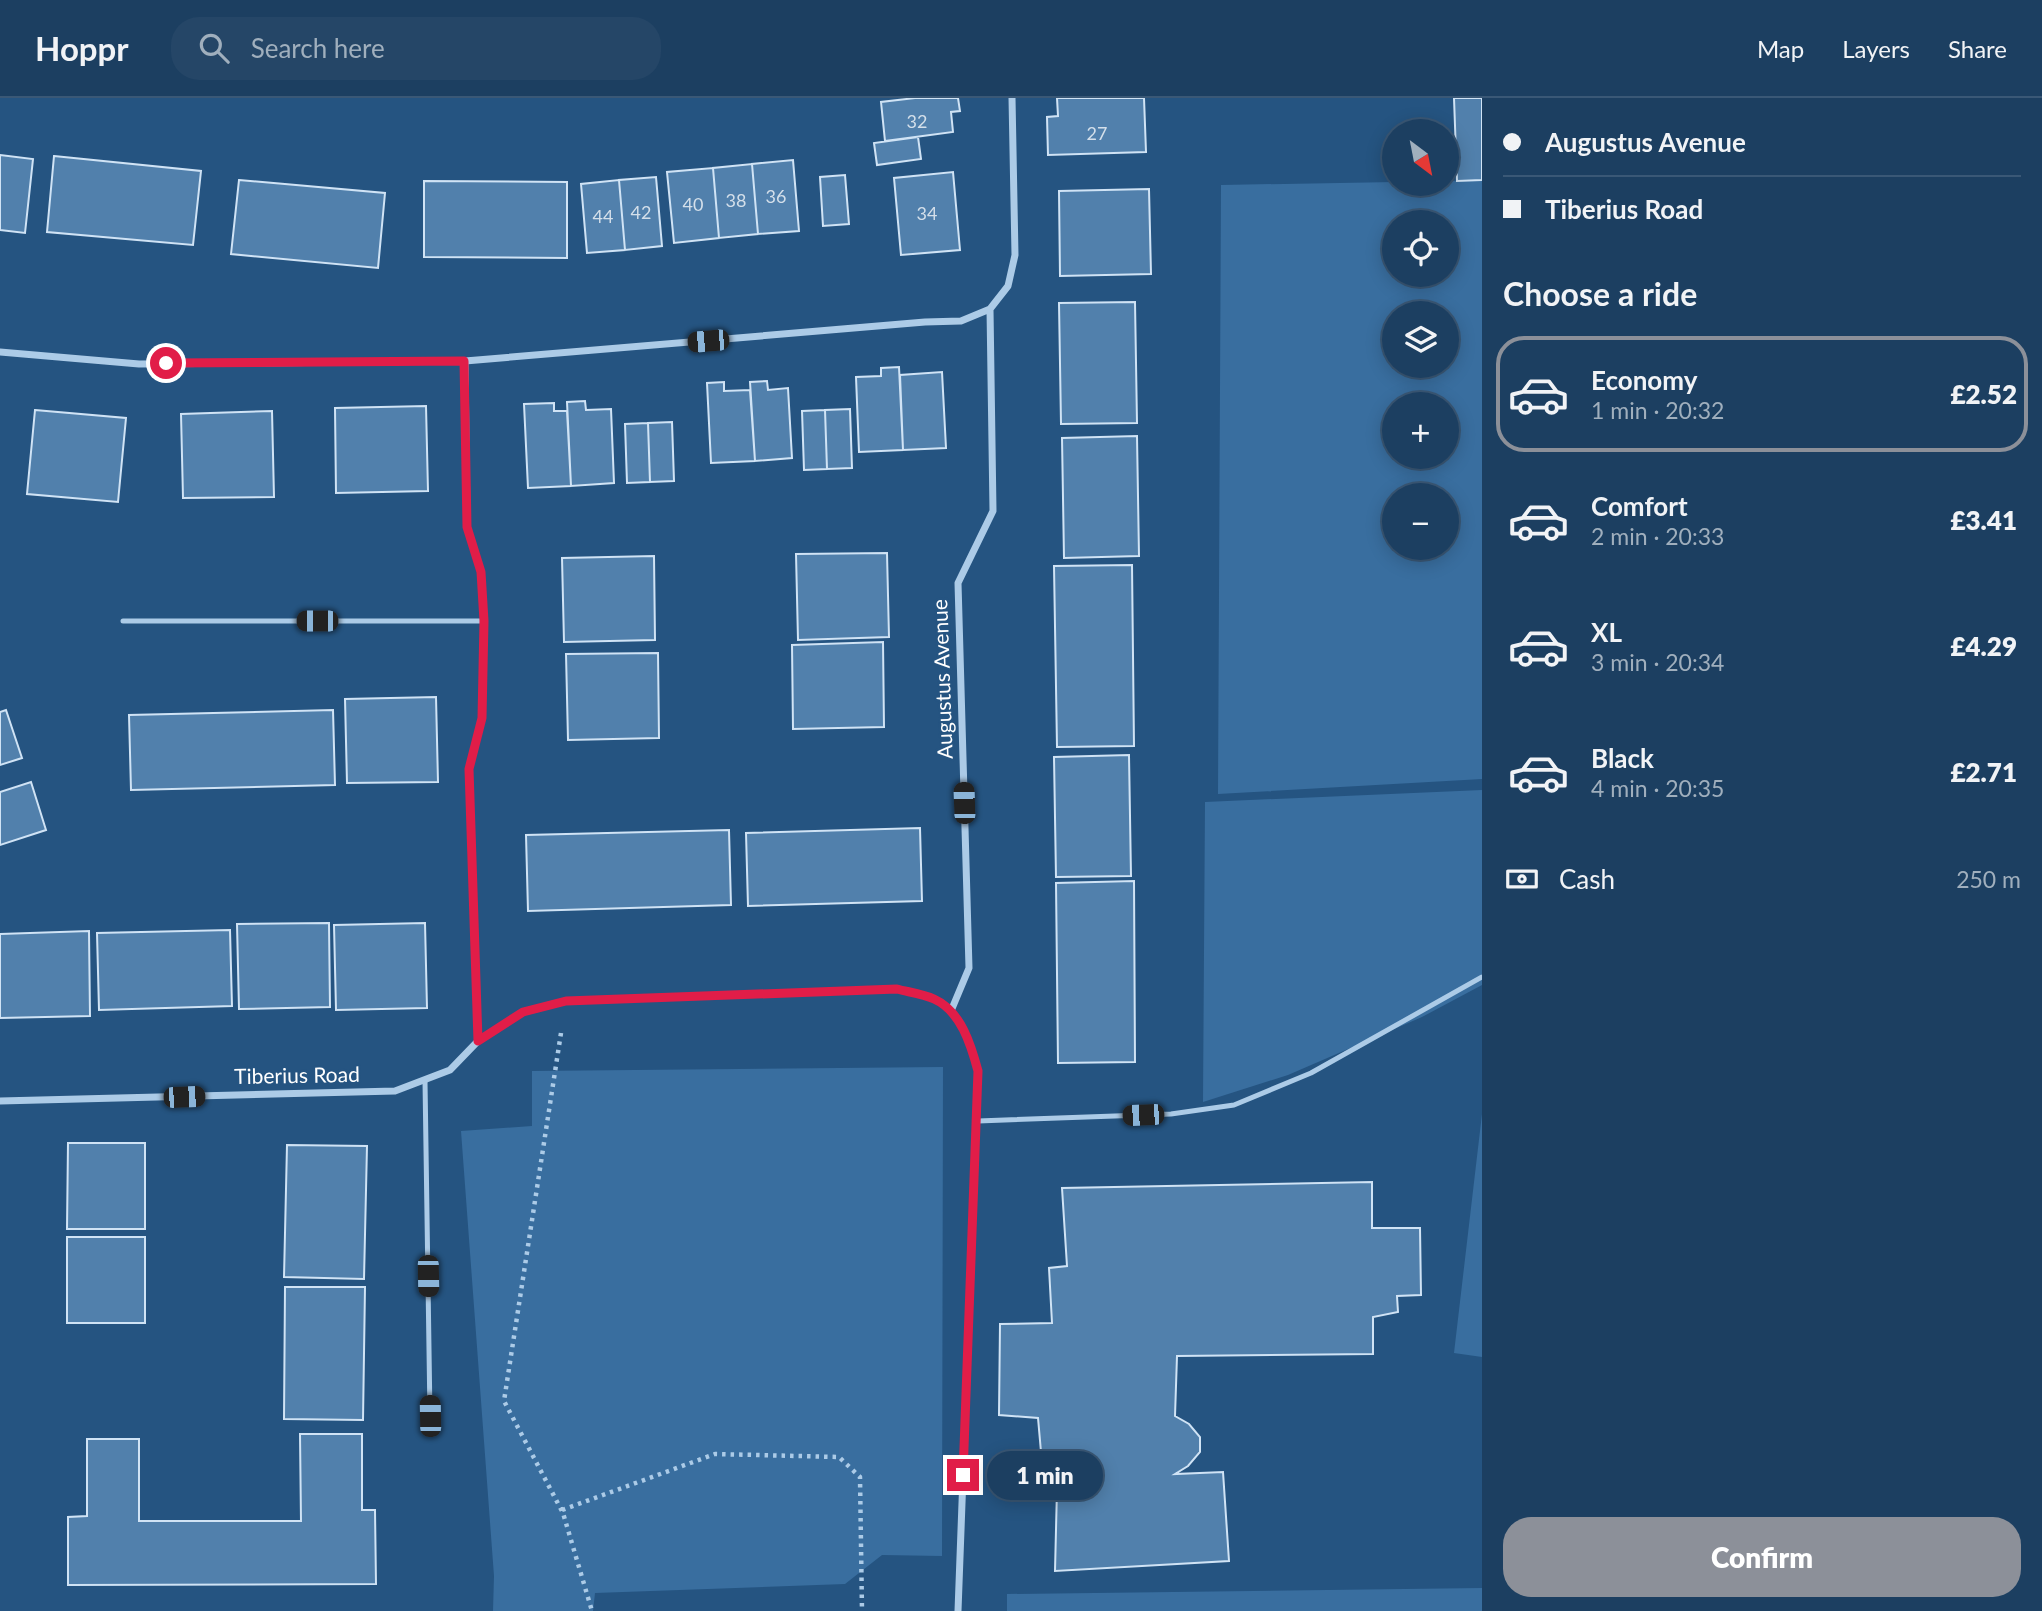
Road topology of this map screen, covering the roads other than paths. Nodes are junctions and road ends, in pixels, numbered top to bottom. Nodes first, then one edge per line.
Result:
1 (1012, 98) edge
2 (990, 309) junction
3 (0, 352) edge
4 (464, 361) junction
5 (123, 621) dead end
6 (484, 621) junction
7 (1482, 977) edge
8 (951, 1011) junction
9 (478, 1041) junction
10 (425, 1081) junction
11 (0, 1101) edge
12 (978, 1121) junction
13 (430, 1416) dead end
14 (958, 1611) edge

1 - 2 street
2 - 4 street
2 - 8 street, Augustus Avenue
3 - 4 street
4 - 6 street
5 - 6 lane
6 - 9 street
7 - 12 lane
8 - 9 street, Tiberius Road
8 - 12 street
9 - 10 street, Tiberius Road
10 - 11 street, Tiberius Road
10 - 13 lane
12 - 14 street

